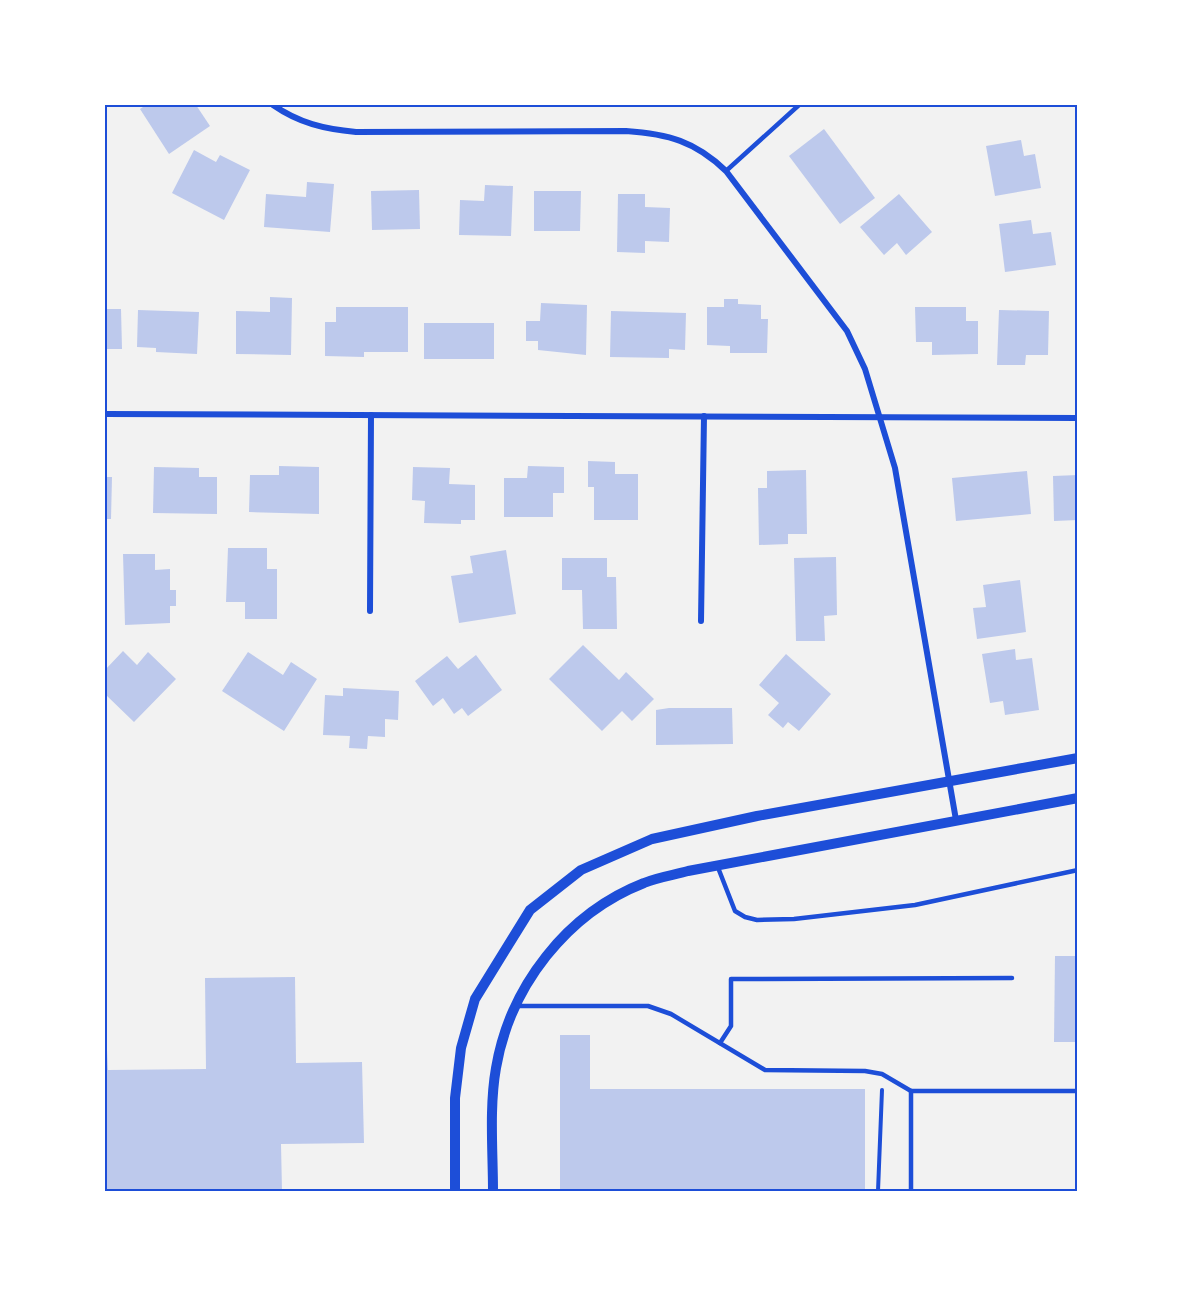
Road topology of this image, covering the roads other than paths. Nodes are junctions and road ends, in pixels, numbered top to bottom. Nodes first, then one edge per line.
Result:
1 (273, 105) edge
2 (799, 105) edge
3 (726, 171) junction
4 (105, 414) edge
5 (371, 415) junction
6 (704, 416) junction
7 (882, 418) junction
8 (1078, 418) edge
9 (370, 611) dead end
10 (701, 621) dead end
11 (1078, 758) edge
12 (949, 783) junction
13 (1078, 798) edge
14 (956, 820) junction
15 (717, 864) junction
16 (1078, 870) edge
17 (1012, 978) dead end
18 (516, 1006) junction
19 (720, 1043) junction
20 (911, 1091) junction
21 (1078, 1091) edge
22 (455, 1191) edge
23 (493, 1191) edge
24 (910, 1191) edge

1 - 3 street
2 - 3 lane
3 - 7 street
4 - 5 street
5 - 6 street
5 - 9 street
6 - 7 street
6 - 10 street
7 - 8 street
7 - 12 street
11 - 12 street
12 - 14 street
12 - 22 street
13 - 14 street
14 - 15 street
15 - 16 lane
15 - 18 street
17 - 19 lane
18 - 19 lane
18 - 23 street
19 - 20 lane
20 - 21 lane
20 - 24 lane

